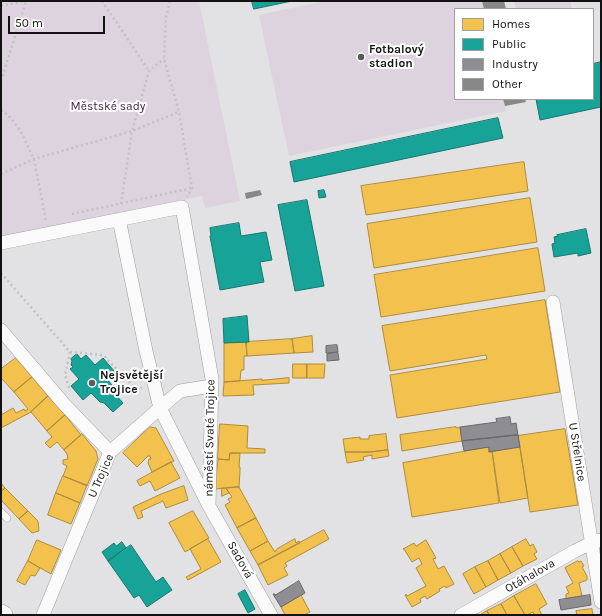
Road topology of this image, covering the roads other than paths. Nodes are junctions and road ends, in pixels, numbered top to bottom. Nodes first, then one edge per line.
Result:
1 (119, 219) junction
2 (1, 243) edge
3 (553, 302) dead end
4 (1, 330) edge
5 (212, 386) junction
6 (160, 408) junction
7 (110, 452) junction
8 (209, 506) junction
9 (1, 512) edge
10 (7, 518) dead end
11 (596, 542) edge
12 (601, 602) edge
13 (43, 615) edge
14 (271, 615) edge
15 (461, 615) edge

1 - 2 street
1 - 5 street, náměstí Svaté Trojice
1 - 6 street, náměstí Svaté Trojice
3 - 11 street, U Střelnice
4 - 7 street
5 - 6 street, U Trojice
5 - 8 street, náměstí Svaté Trojice
6 - 7 street, U Trojice
6 - 8 street, náměstí Svaté Trojice
7 - 13 street, U Trojice
8 - 14 street, Sadová
9 - 10 lane
11 - 12 street, U Střelnice
11 - 15 street, Otáhalova

